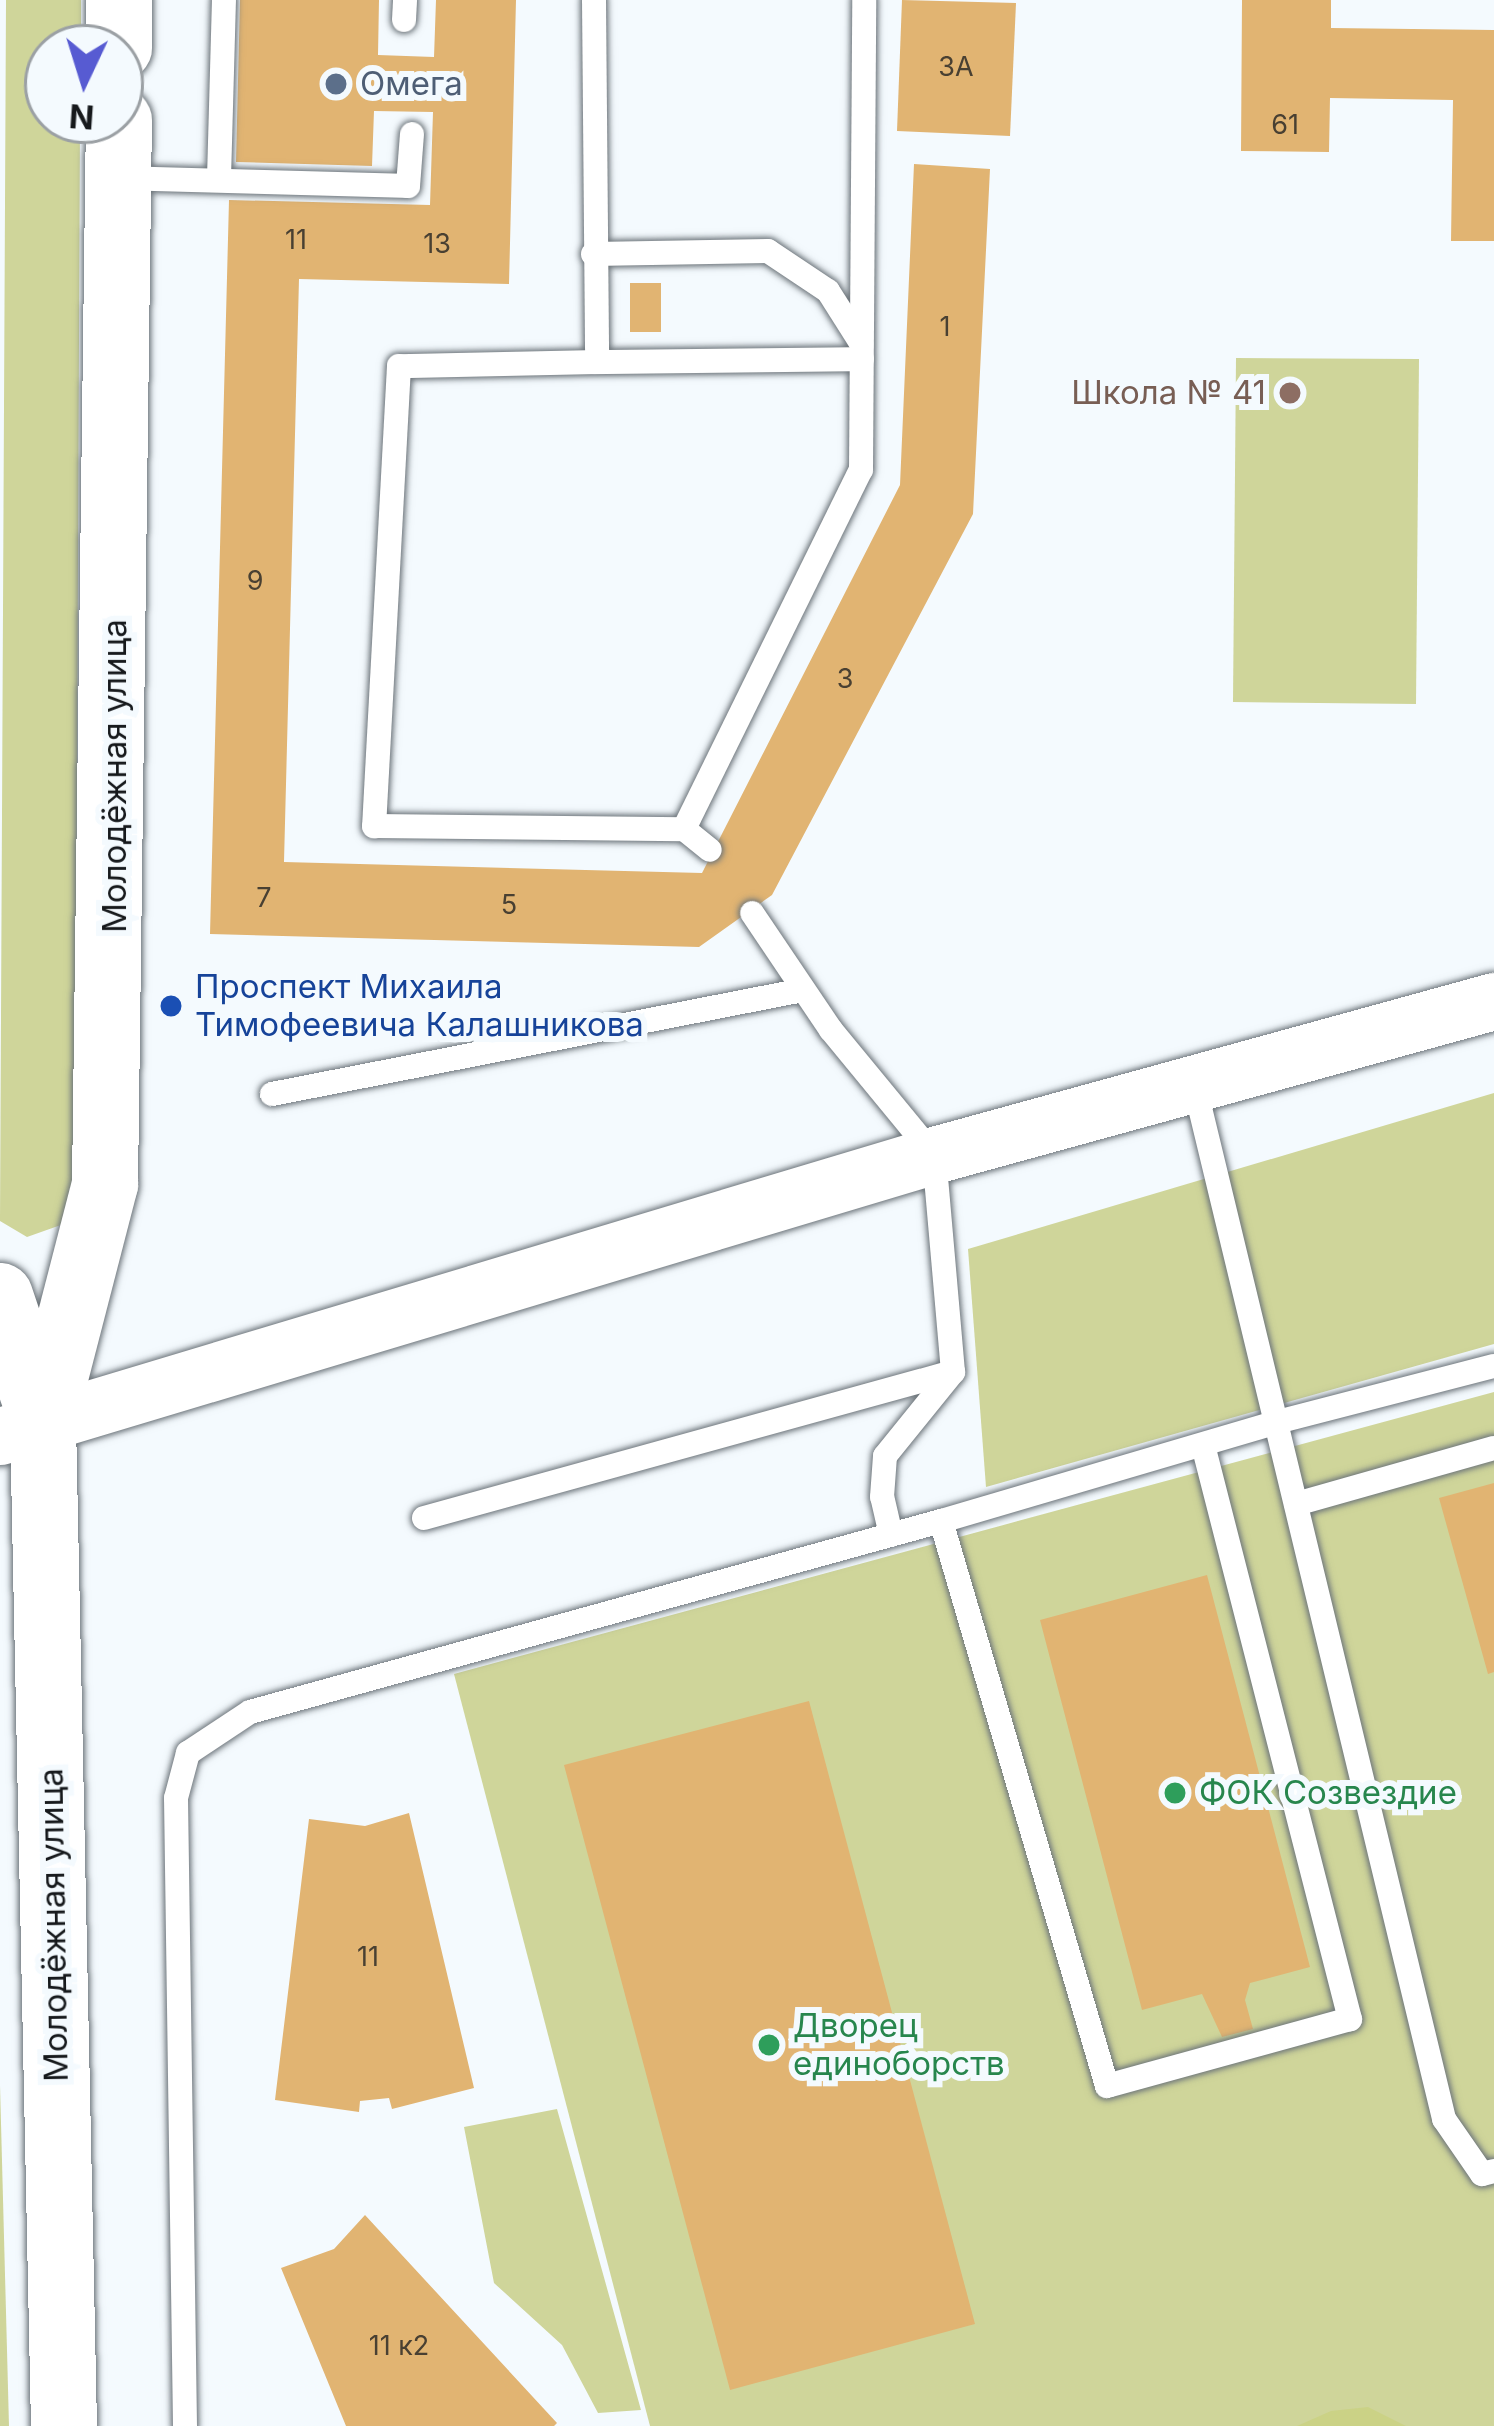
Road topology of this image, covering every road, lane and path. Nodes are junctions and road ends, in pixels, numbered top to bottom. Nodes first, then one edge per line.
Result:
1 (224, 0) edge
2 (595, 0) edge
3 (864, 0) edge
4 (412, 134) dead end
5 (119, 149) edge
6 (219, 178) junction
7 (592, 254) junction
8 (862, 352) junction
9 (597, 362) junction
10 (684, 829) junction
11 (710, 850) dead end
12 (752, 913) dead end
13 (803, 990) junction
14 (1494, 1001) edge
15 (1194, 1083) junction
16 (272, 1094) dead end
17 (934, 1154) junction
18 (0, 1296) edge
19 (1494, 1366) edge
20 (953, 1372) junction
21 (1281, 1421) junction
22 (21, 1430) edge
23 (1203, 1445) junction
24 (1494, 1448) edge
25 (1296, 1504) junction
26 (424, 1518) dead end
27 (941, 1521) junction
28 (891, 1535) junction
29 (1494, 2171) edge
30 (64, 2426) edge
31 (185, 2426) edge

1 - 6 lane
2 - 7 lane
3 - 8 lane
4 - 6 lane
5 - 6 lane
5 - 22 main road, Молодёжная улица
7 - 8 lane
7 - 9 lane
8 - 9 lane
8 - 10 lane
9 - 10 lane
10 - 11 lane
12 - 13 lane
13 - 16 lane
13 - 17 lane
14 - 15 street
15 - 17 street
15 - 21 lane
17 - 20 lane
17 - 22 street
18 - 22 main road, Молодёжная улица
19 - 21 lane
20 - 26 lane
20 - 28 lane
21 - 23 lane
21 - 25 lane
22 - 30 main road, Молодёжная улица
23 - 27 lane
23 - 27 lane
24 - 25 lane
25 - 29 lane
27 - 28 lane
28 - 31 lane

